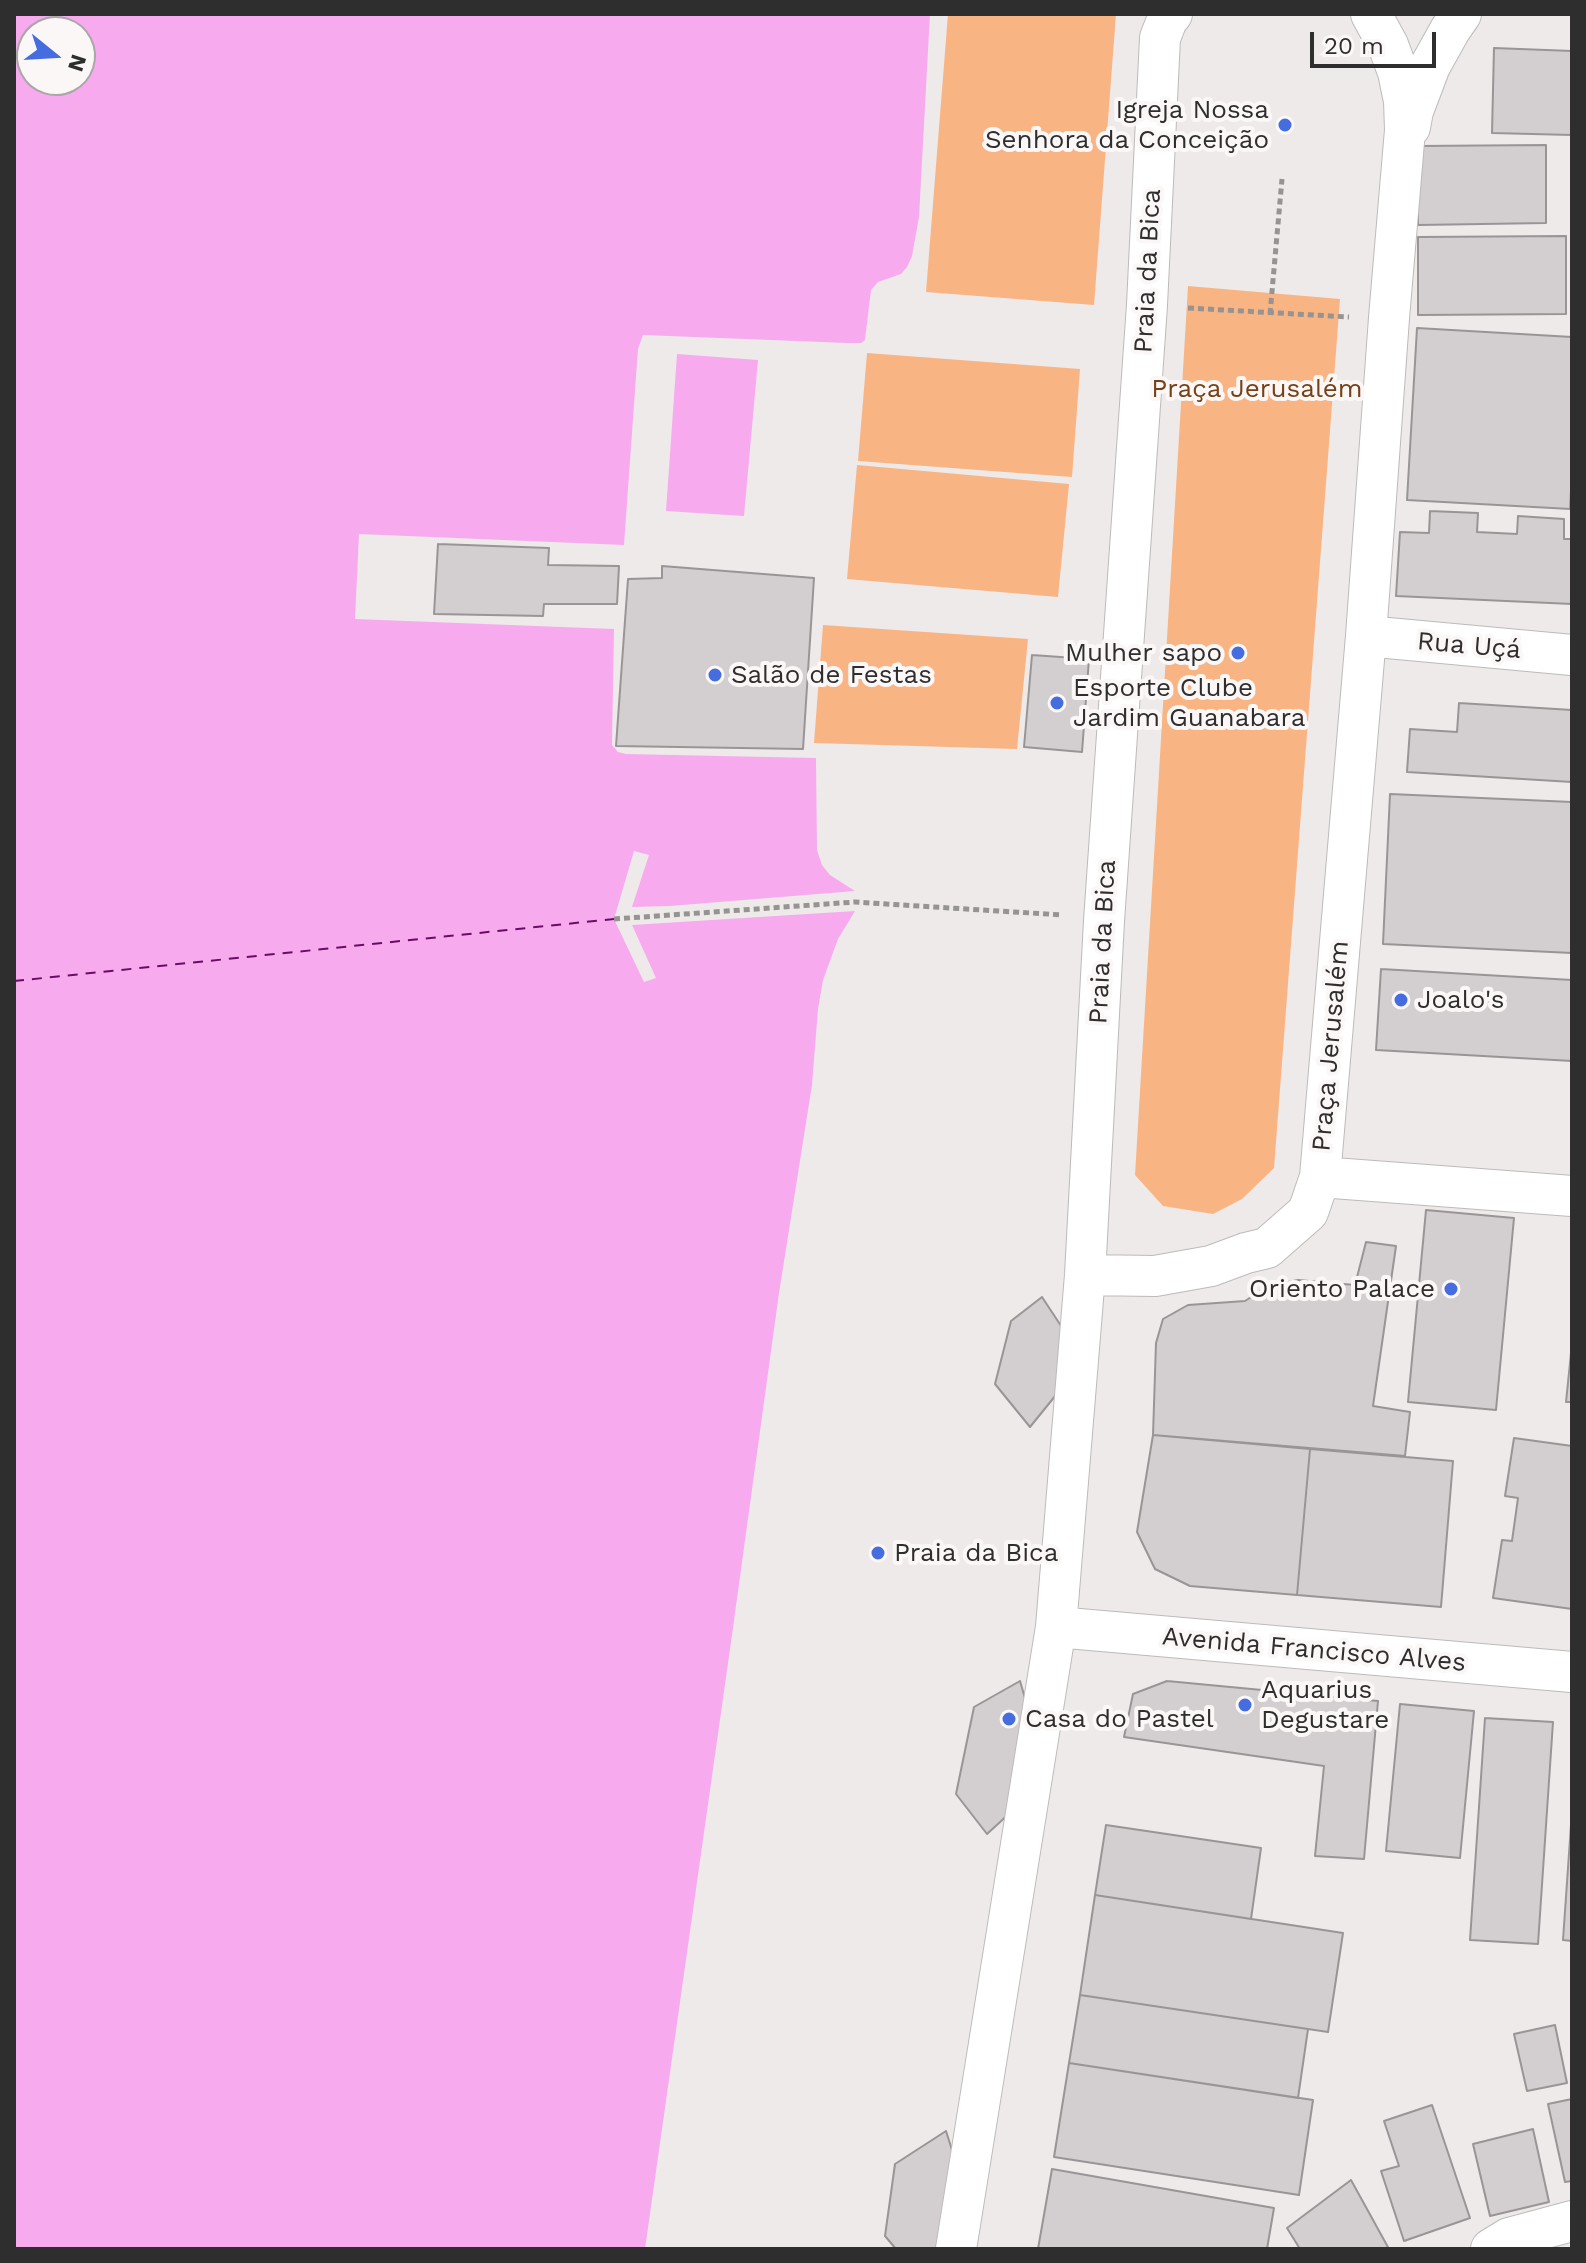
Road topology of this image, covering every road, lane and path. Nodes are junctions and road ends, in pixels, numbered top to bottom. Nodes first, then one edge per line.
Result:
1 (1172, 14) edge
2 (1371, 14) edge
3 (1461, 14) edge
4 (1403, 159) junction
5 (1282, 179) dead end
6 (1147, 305) junction
7 (1270, 314) junction
8 (1389, 318) junction
9 (1366, 636) junction
10 (1572, 655) edge
11 (614, 919) dead end
12 (1104, 921) junction
13 (1320, 1177) junction
14 (1572, 1196) edge
15 (1085, 1275) junction
16 (1056, 1627) junction
17 (1572, 1672) edge
18 (1572, 2221) edge
19 (956, 2249) edge
20 (1491, 2249) edge

1 - 6 street, Praia da Bica
2 - 4 street, Praça Jerusalém
3 - 4 street, Praça Jerusalém
4 - 8 street, Praça Jerusalém
5 - 7 path
6 - 7 path
6 - 12 street, Praia da Bica
7 - 8 path
8 - 9 street, Praça Jerusalém
9 - 10 street, Rua Uçá
9 - 13 street, Praça Jerusalém
11 - 12 path
12 - 15 street, Praia da Bica
13 - 14 street
13 - 15 street, Praça Jerusalém
15 - 16 street, Praia da Bica
16 - 17 street, Avenida Francisco Alves
16 - 19 street, Praia da Bica
18 - 20 street

